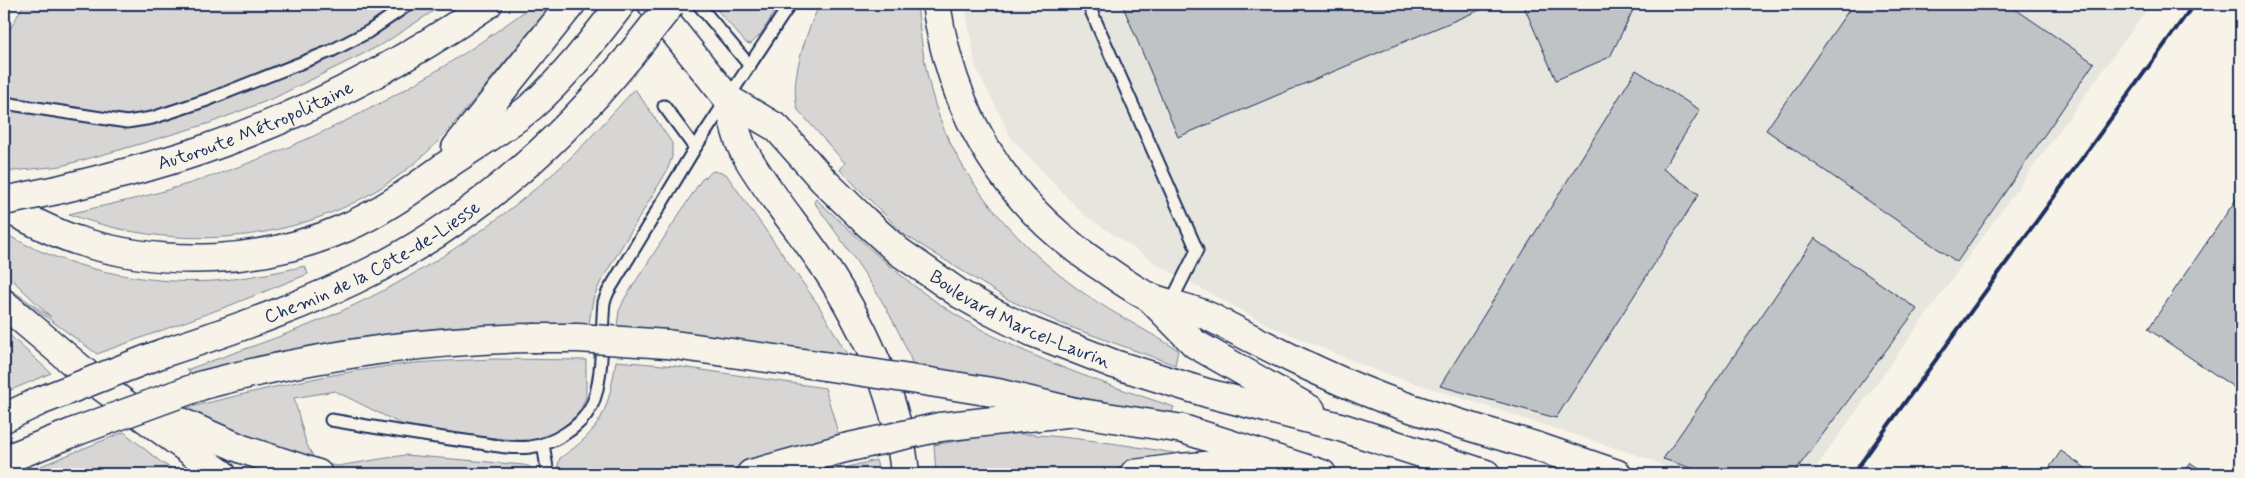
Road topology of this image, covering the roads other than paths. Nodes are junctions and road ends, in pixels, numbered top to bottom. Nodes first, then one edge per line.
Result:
1 (409, 4) edge
2 (488, 4) edge
3 (571, 4) edge
4 (622, 4) edge
5 (652, 4) edge
6 (671, 4) edge
7 (698, 4) edge
8 (790, 4) edge
9 (936, 4) edge
10 (1088, 4) edge
11 (750, 66) junction
12 (728, 99) junction
13 (4, 103) edge
14 (664, 106) dead end
15 (695, 148) junction
16 (437, 172) junction
17 (4, 201) edge
18 (4, 207) edge
19 (1159, 300) junction
20 (4, 304) edge
21 (102, 387) junction
22 (1076, 412) junction
23 (4, 418) edge
24 (331, 420) dead end
25 (1340, 427) junction
26 (543, 444) junction
27 (4, 460) edge
28 (1277, 460) junction
29 (222, 474) edge
30 (318, 474) edge
31 (548, 474) edge
32 (750, 474) edge
33 (905, 474) edge
34 (1134, 474) edge
35 (1322, 474) edge
36 (1486, 474) edge
37 (1617, 474) edge

1 - 13 lane
2 - 17 main road, Autoroute Métropolitaine, bridge
3 - 16 main road
4 - 16 main road
5 - 12 main road, Boulevard Marcel-Laurin
6 - 23 main road, Chemin de la Côte-de-Liesse, bridge
7 - 11 lane
8 - 11 lane
9 - 19 main road
10 - 19 lane
11 - 12 lane
12 - 15 lane
12 - 25 main road, Boulevard Marcel-Laurin
12 - 33 main road
14 - 15 lane
15 - 26 lane
16 - 18 main road
19 - 25 main road
19 - 37 main road
20 - 21 main road
21 - 29 main road
21 - 30 main road
22 - 27 main road, bridge
22 - 28 main road
22 - 32 main road, bridge
24 - 26 lane
25 - 36 main road, Boulevard Marcel-Laurin
26 - 31 lane
28 - 34 main road
28 - 35 main road

